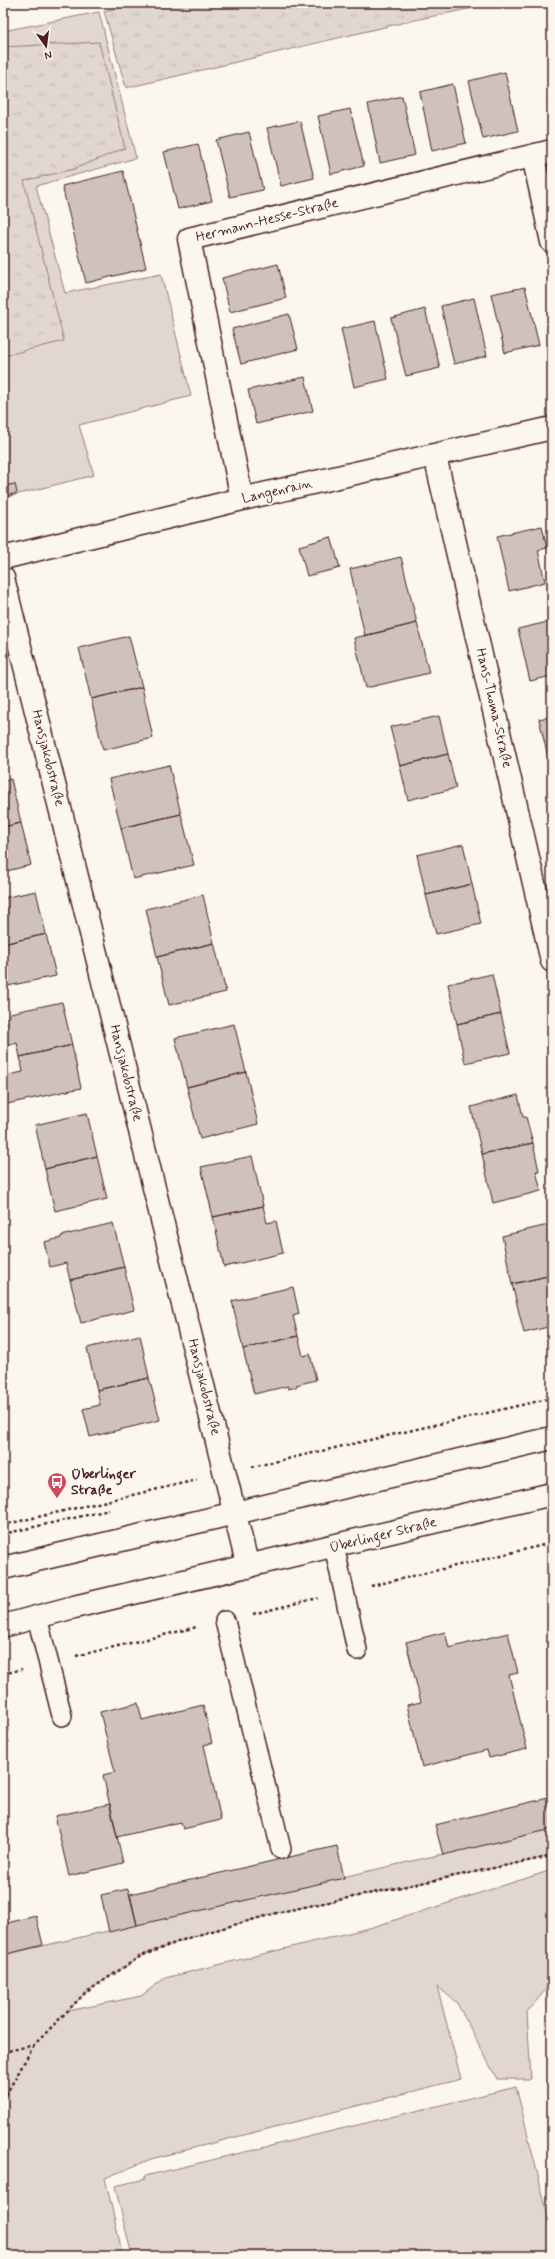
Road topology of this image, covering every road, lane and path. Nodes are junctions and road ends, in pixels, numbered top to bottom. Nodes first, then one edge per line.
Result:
1 (542, 154) edge
2 (552, 242) edge
3 (552, 428) edge
4 (436, 456) junction
5 (242, 499) junction
6 (3, 558) edge
7 (3, 578) edge
8 (552, 961) edge
9 (552, 1398) edge
10 (552, 1438) edge
11 (226, 1473) junction
12 (552, 1494) edge
13 (235, 1513) junction
14 (3, 1525) edge
15 (552, 1543) edge
16 (334, 1546) junction
17 (248, 1567) junction
18 (3, 1568) edge
19 (344, 1592) junction
20 (37, 1617) junction
21 (225, 1620) junction
22 (3, 1626) edge
23 (357, 1650) dead end
24 (48, 1663) junction
25 (3, 1674) edge
26 (62, 1716) dead end
27 (281, 1849) dead end
28 (552, 1856) edge
29 (34, 2045) junction
30 (3, 2052) edge
31 (3, 2100) edge

1 - 2 street, Hermann-Hesse-Straße
1 - 5 street, Hermann-Hesse-Straße
3 - 4 street, Langenrain
4 - 5 street, Langenrain
4 - 8 street, Hans-Thoma-Straße
5 - 6 street, Langenrain
7 - 11 street, Hansjakobstraße
9 - 11 path
10 - 13 street
11 - 13 street, Hansjakobstraße
11 - 14 path
12 - 16 street, Überlinger Straße
13 - 17 street, Hansjakobstraße
13 - 18 street
15 - 19 path
16 - 17 street, Überlinger Straße
16 - 19 lane
17 - 20 street, Überlinger Straße
19 - 21 path
19 - 23 lane
20 - 22 street, Überlinger Straße
20 - 24 lane
21 - 24 path
21 - 27 lane
24 - 25 path
24 - 26 lane
28 - 29 path
29 - 30 path
29 - 31 path

